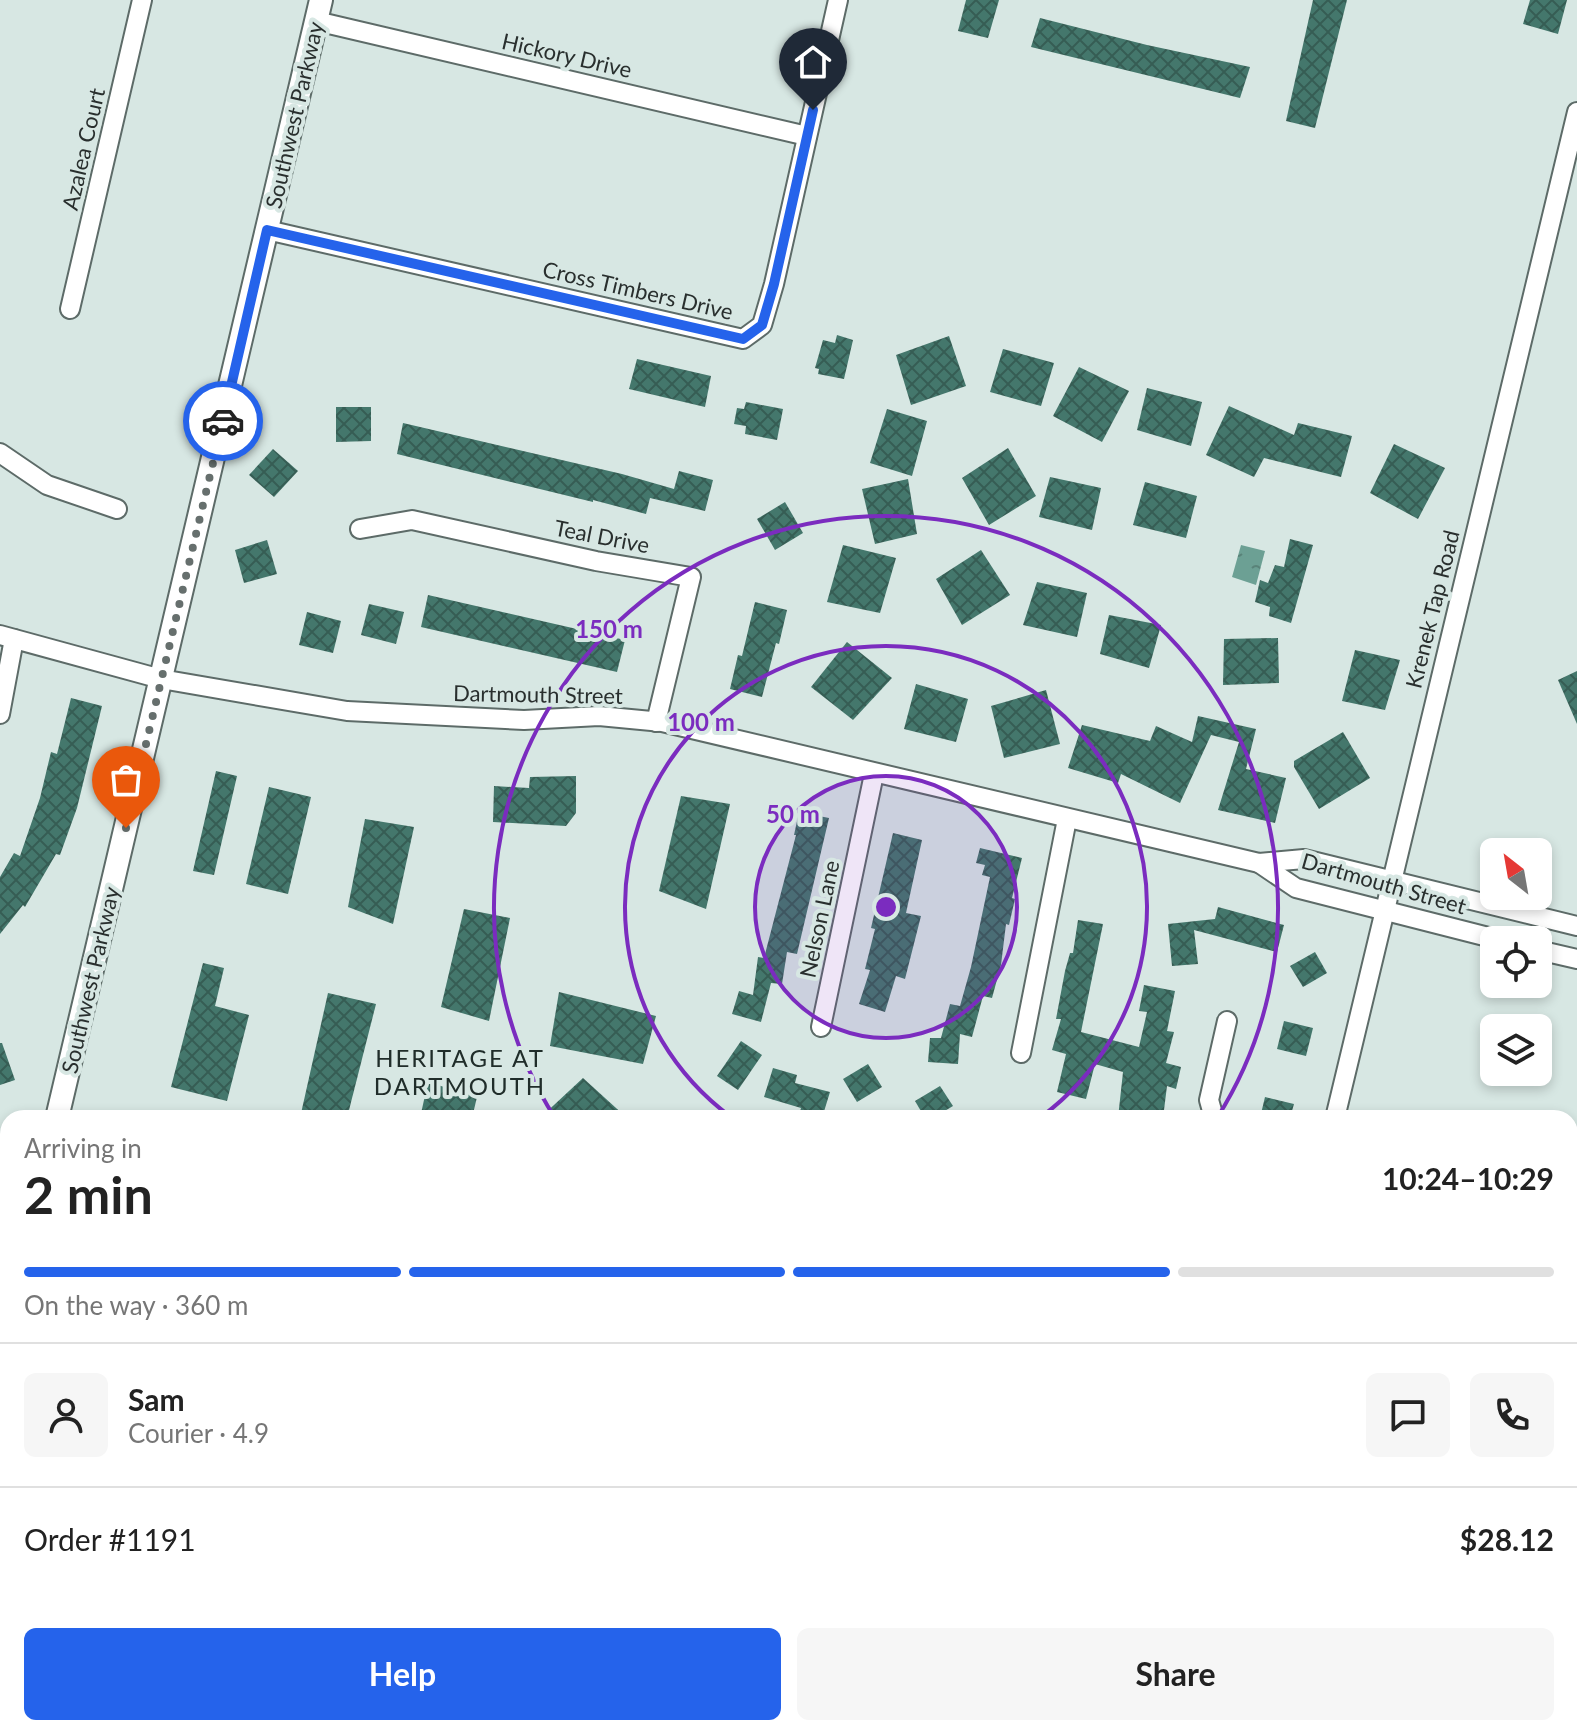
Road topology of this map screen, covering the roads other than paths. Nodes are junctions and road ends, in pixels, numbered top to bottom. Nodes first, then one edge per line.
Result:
1 (142, 0) edge
2 (838, 0) edge
3 (318, 11) edge
4 (1577, 112) edge
5 (807, 136) junction
6 (267, 230) junction
7 (70, 309) dead end
8 (0, 453) edge
9 (117, 509) dead end
10 (360, 529) dead end
11 (7, 637) edge
12 (161, 679) junction
13 (0, 714) edge
14 (656, 722) junction
15 (874, 774) junction
16 (1067, 819) junction
17 (1259, 863) junction
18 (1392, 879) junction
19 (1384, 911) junction
20 (1577, 926) edge
21 (1480, 935) edge
22 (1552, 953) edge
23 (1577, 959) edge
24 (1227, 1021) dead end
25 (821, 1027) dead end
26 (1021, 1053) dead end
27 (59, 1110) edge
28 (1212, 1110) edge
29 (1337, 1110) edge

1 - 7 street, Azalea Court
2 - 5 street, Cross Timbers Drive
3 - 5 street, Hickory Drive
3 - 6 main road, Southwest Parkway
4 - 18 street, Krenek Tap Road
5 - 6 street, Cross Timbers Drive
6 - 12 main road, Southwest Parkway
8 - 9 street
10 - 14 street, Teal Drive
11 - 12 street, Dartmouth Street
11 - 13 street
12 - 14 street, Dartmouth Street
12 - 27 main road, Southwest Parkway
14 - 15 street, Dartmouth Street
15 - 16 street, Dartmouth Street
15 - 25 street, Nelson Lane
16 - 17 street, Dartmouth Street
16 - 26 street
17 - 18 street, Dartmouth Street
17 - 19 street, Dartmouth Street
18 - 19 street, Krenek Tap Road
18 - 20 street, Dartmouth Street
19 - 21 street, Dartmouth Street
19 - 29 street, Krenek Tap Road
22 - 23 street
24 - 28 street

